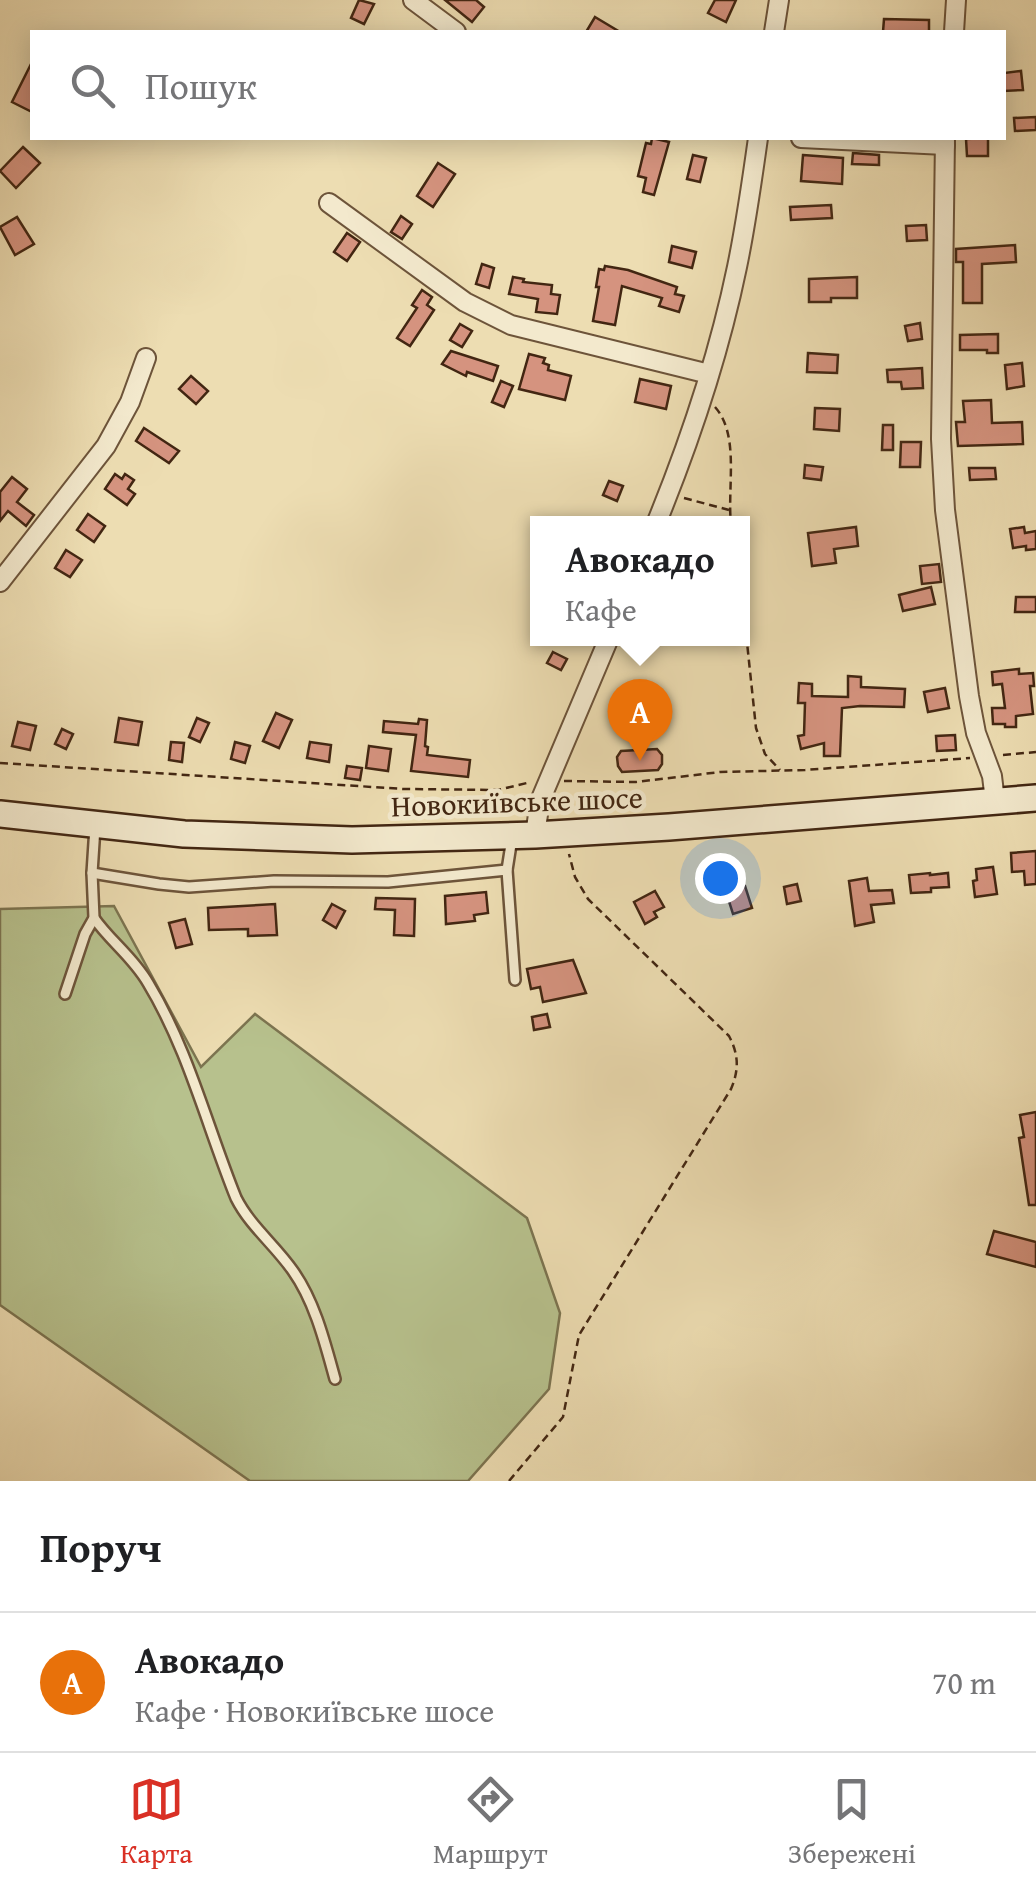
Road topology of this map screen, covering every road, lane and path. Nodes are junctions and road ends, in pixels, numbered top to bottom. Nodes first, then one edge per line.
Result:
1 (413, 0) edge
2 (779, 0) edge
3 (956, 0) edge
4 (453, 30) edge
5 (774, 30) edge
6 (954, 30) edge
7 (758, 140) edge
8 (897, 140) edge
9 (945, 141) edge
10 (329, 202) dead end
11 (146, 358) dead end
12 (709, 374) junction
13 (702, 397) junction
14 (668, 495) junction
15 (730, 510) junction
16 (659, 516) edge
17 (730, 516) edge
18 (0, 582) edge
19 (607, 646) edge
20 (747, 646) edge
21 (1036, 752) edge
22 (985, 756) junction
23 (0, 762) edge
24 (780, 770) junction
25 (548, 781) junction
26 (1036, 798) edge
27 (995, 801) junction
28 (0, 814) edge
29 (96, 825) junction
30 (567, 833) junction
31 (524, 835) junction
32 (507, 870) junction
33 (92, 873) junction
34 (94, 918) junction
35 (515, 980) dead end
36 (64, 994) dead end
37 (335, 1379) dead end
38 (509, 1481) edge

1 - 4 street
2 - 5 street
3 - 6 street
7 - 12 street
8 - 9 street
9 - 22 street
10 - 12 street
11 - 18 street
12 - 13 street
13 - 14 street
13 - 15 path
14 - 15 path
14 - 16 street
15 - 17 path
19 - 25 street
20 - 24 path
21 - 22 path
22 - 24 path
22 - 27 street
23 - 25 path
24 - 25 path
25 - 31 street
26 - 27 main road, Новокиївське шосе
27 - 30 main road, Новокиївське шосе
28 - 29 main road, Новокиївське шосе
29 - 31 main road, Новокиївське шосе
29 - 33 lane
30 - 31 main road, Новокиївське шосе
30 - 38 path
31 - 32 lane
32 - 33 lane
32 - 35 lane
33 - 34 lane
34 - 36 lane
34 - 37 lane

